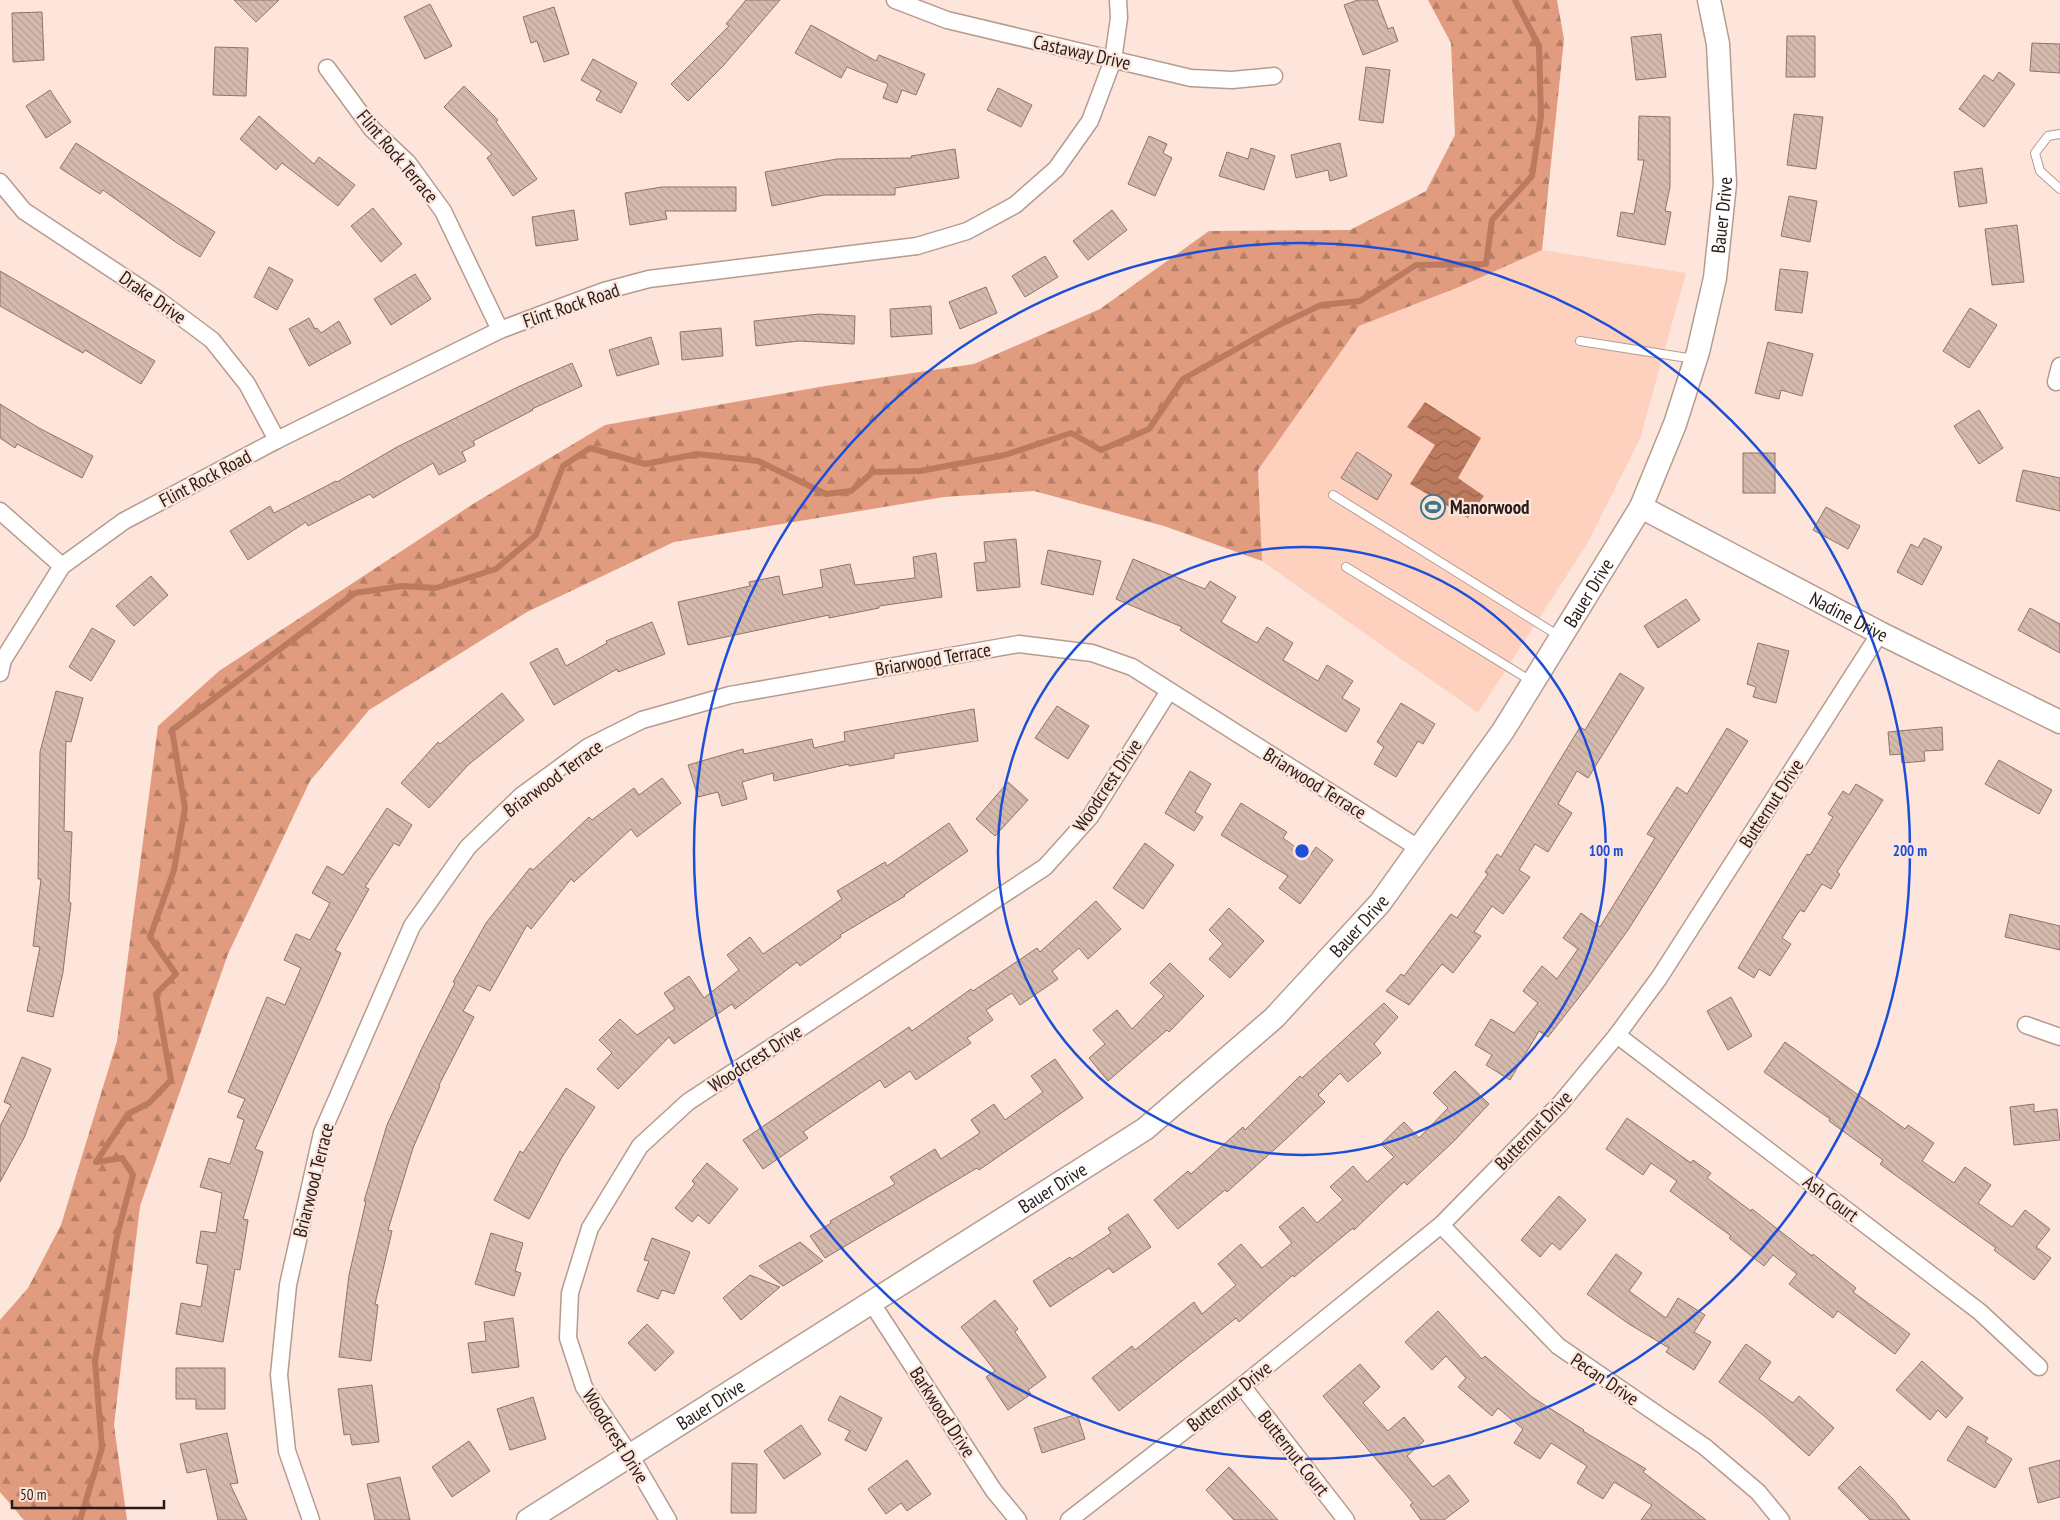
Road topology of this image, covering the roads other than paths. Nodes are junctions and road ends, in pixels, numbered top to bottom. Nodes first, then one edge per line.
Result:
1 (895, 0) edge
2 (1118, 0) edge
3 (1710, 0) edge
4 (1112, 60) junction
5 (327, 68) dead end
6 (1274, 76) dead end
7 (2060, 134) edge
8 (0, 182) edge
9 (2060, 189) edge
10 (500, 330) junction
11 (1580, 341) dead end
12 (1696, 359) junction
13 (277, 440) junction
14 (1333, 495) dead end
15 (1641, 507) junction
16 (0, 511) edge
17 (62, 566) junction
18 (1346, 567) dead end
19 (1880, 633) junction
20 (1561, 637) junction
21 (0, 673) edge
22 (1533, 682) junction
23 (1169, 691) junction
24 (2060, 722) edge
25 (1420, 849) junction
26 (2026, 1025) dead end
27 (1617, 1035) junction
28 (2060, 1037) edge
29 (1440, 1225) junction
30 (871, 1302) junction
31 (2039, 1367) dead end
32 (1242, 1386) junction
33 (630, 1455) junction
34 (310, 1520) edge
35 (528, 1520) edge
36 (668, 1520) edge
37 (1018, 1520) edge
38 (1069, 1520) edge
39 (1346, 1520) edge
40 (1781, 1520) edge

1 - 4 street, Castaway Drive
2 - 4 street, Flint Rock Road
3 - 12 street, Bauer Drive
4 - 6 street, Castaway Drive
4 - 10 street, Flint Rock Road
5 - 10 street, Flint Rock Terrace
7 - 9 lane
8 - 13 street, Drake Drive
10 - 13 street, Flint Rock Road
11 - 12 lane
12 - 15 street, Bauer Drive
13 - 17 street, Flint Rock Road
14 - 20 lane
15 - 19 street, Nadine Drive
15 - 20 street, Bauer Drive
16 - 17 street
17 - 21 street, Flint Rock Road
18 - 22 lane
19 - 24 street, Nadine Drive
19 - 27 street, Butternut Drive
20 - 22 street, Bauer Drive
22 - 25 street, Bauer Drive
23 - 25 street, Briarwood Terrace
23 - 33 street, Woodcrest Drive
23 - 34 street, Briarwood Terrace
25 - 30 street, Bauer Drive
26 - 28 street
27 - 29 street, Butternut Drive
27 - 31 street, Ash Court
29 - 32 street, Butternut Drive
29 - 40 street, Pecan Drive
30 - 33 street, Bauer Drive
30 - 37 street, Barkwood Drive
32 - 38 street, Butternut Drive
32 - 39 street, Butternut Court
33 - 35 street, Bauer Drive
33 - 36 street, Woodcrest Drive

